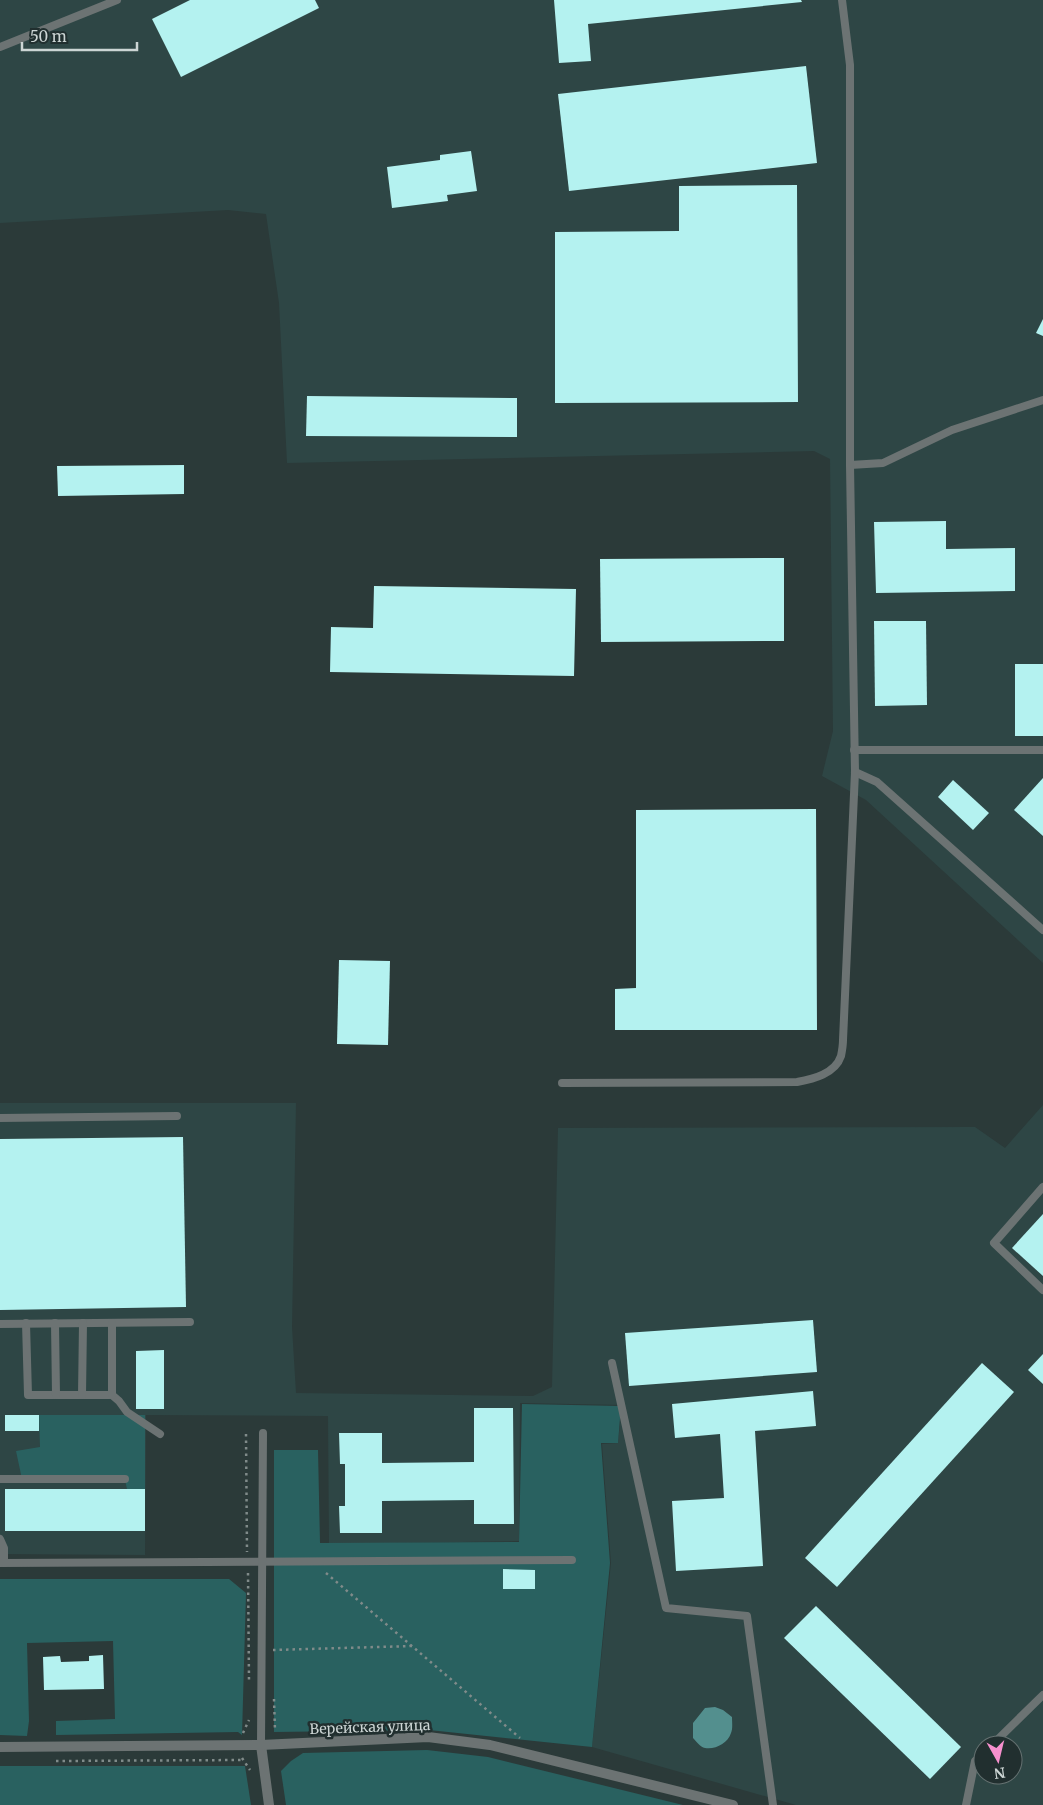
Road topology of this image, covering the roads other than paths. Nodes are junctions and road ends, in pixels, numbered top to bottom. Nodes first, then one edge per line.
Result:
1 (117, 0) edge
2 (842, 0) edge
3 (0, 47) edge
4 (1043, 400) edge
5 (850, 465) junction
6 (854, 750) junction
7 (1043, 750) edge
8 (854, 772) junction
9 (1043, 930) edge
10 (562, 1083) dead end
11 (177, 1116) dead end
12 (0, 1118) edge
13 (1043, 1187) edge
14 (1043, 1290) edge
15 (190, 1322) dead end
16 (26, 1323) junction
17 (55, 1323) junction
18 (83, 1323) junction
19 (112, 1323) junction
20 (0, 1324) edge
21 (612, 1363) dead end
22 (56, 1395) junction
23 (82, 1395) junction
24 (112, 1395) junction
25 (160, 1434) dead end
26 (263, 1434) dead end
27 (0, 1479) edge
28 (125, 1479) dead end
29 (0, 1538) edge
30 (572, 1560) dead end
31 (2, 1562) edge
32 (261, 1562) junction
33 (1043, 1695) edge
34 (1002, 1735) edge
35 (261, 1745) junction
36 (0, 1746) edge
37 (973, 1774) edge
38 (269, 1805) edge
39 (733, 1805) edge
40 (773, 1805) edge
41 (966, 1805) edge

1 - 3 lane
2 - 5 lane
4 - 5 lane
5 - 6 lane
6 - 7 lane
6 - 8 lane
8 - 9 lane
8 - 10 lane
11 - 12 lane
13 - 14 lane
15 - 19 lane
16 - 17 lane
16 - 20 lane
16 - 22 lane
17 - 18 lane
17 - 22 lane
18 - 19 lane
18 - 23 lane
19 - 24 lane
21 - 40 lane
22 - 23 lane
23 - 24 lane
24 - 25 lane
26 - 32 lane
27 - 28 lane
29 - 31 lane
30 - 32 lane
31 - 32 lane
32 - 35 lane
33 - 34 lane
35 - 36 street, Верейская улица
35 - 38 street
35 - 39 street, Верейская улица
37 - 41 lane

